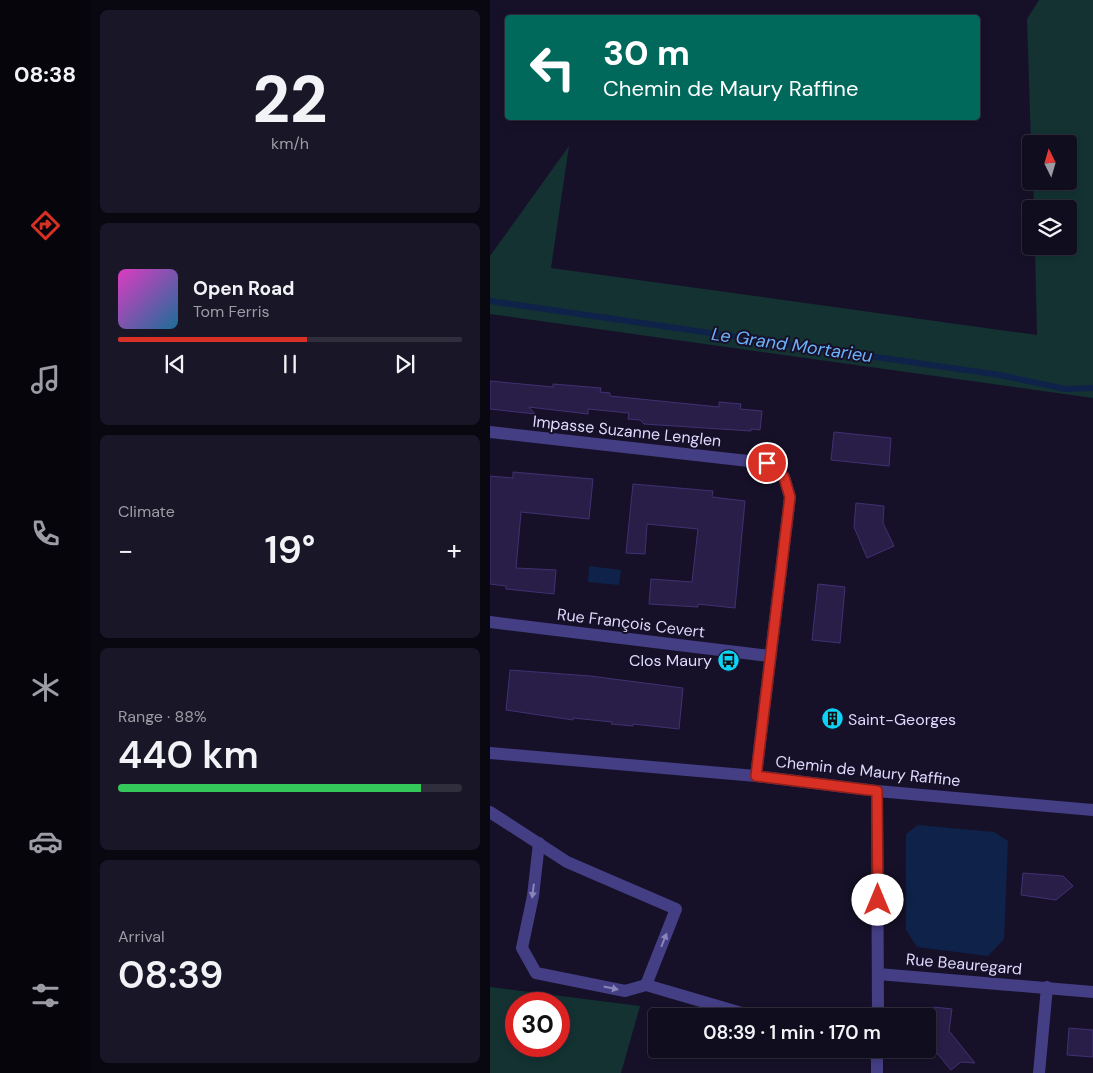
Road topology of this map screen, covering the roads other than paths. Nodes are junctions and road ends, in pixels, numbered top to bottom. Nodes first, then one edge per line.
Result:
1 (490, 432) edge
2 (490, 622) edge
3 (769, 656) junction
4 (490, 753) edge
5 (756, 776) junction
6 (877, 791) junction
7 (1093, 810) edge
8 (490, 812) edge
9 (539, 843) junction
10 (878, 974) junction
11 (646, 985) junction
12 (1047, 987) junction
13 (1093, 992) edge
14 (725, 1008) edge
15 (878, 1008) edge
16 (877, 1058) edge
17 (878, 1073) edge
18 (1039, 1073) edge

1 - 3 street, Impasse Suzanne Lenglen
2 - 3 street, Rue François Cevert
3 - 5 street, Impasse Suzanne Lenglen
4 - 5 street, Chemin de Maury Raffine
5 - 6 street, Chemin de Maury Raffine
6 - 7 street, Chemin de Maury Raffine
6 - 10 street
8 - 9 street
11 -> 9 street
9 -> 11 street
10 - 12 street, Rue Beauregard
10 - 15 street
11 - 14 street
12 - 13 street, Rue Beauregard
12 - 18 street
16 - 17 street

